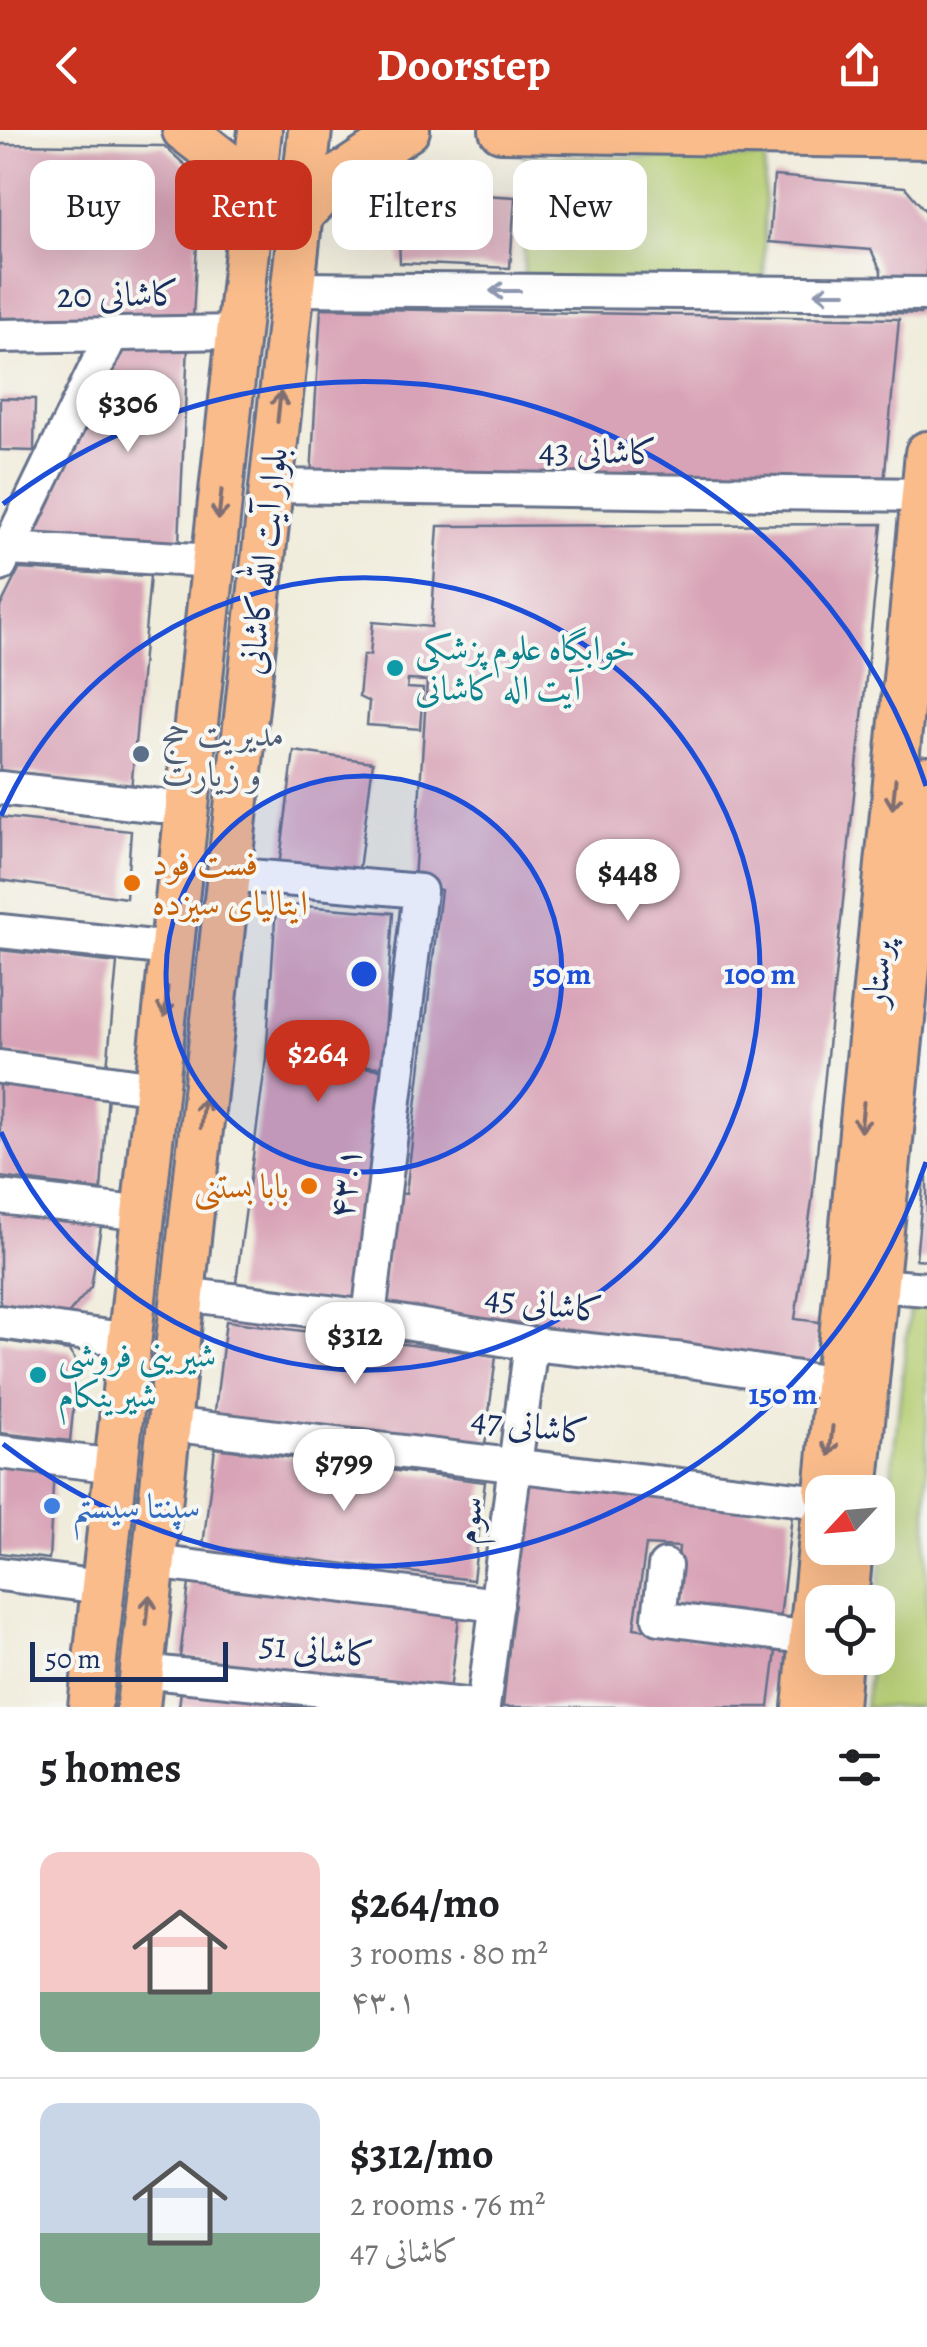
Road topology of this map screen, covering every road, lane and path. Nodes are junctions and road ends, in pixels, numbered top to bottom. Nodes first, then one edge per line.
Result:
1 (184, 130) edge
2 (260, 130) edge
3 (310, 130) edge
4 (408, 130) edge
5 (501, 130) edge
6 (927, 138) edge
7 (223, 160) edge
8 (257, 160) edge
9 (307, 160) edge
10 (312, 203) edge
11 (247, 250) edge
12 (296, 250) edge
13 (292, 289) junction
14 (927, 294) edge
15 (238, 332) junction
16 (0, 336) edge
17 (112, 336) junction
18 (927, 453) edge
19 (271, 486) junction
20 (923, 495) junction
21 (4, 557) edge
22 (214, 561) junction
23 (927, 778) edge
24 (0, 788) edge
25 (188, 809) junction
26 (228, 874) junction
27 (223, 918) junction
28 (174, 930) junction
29 (0, 931) edge
30 (0, 1067) edge
31 (157, 1088) junction
32 (0, 1197) edge
33 (144, 1214) junction
34 (876, 1284) junction
35 (927, 1289) edge
36 (182, 1294) junction
37 (368, 1318) junction
38 (0, 1322) edge
39 (130, 1340) junction
40 (531, 1344) junction
41 (836, 1384) junction
42 (168, 1424) junction
43 (0, 1452) edge
44 (515, 1463) junction
45 (116, 1466) junction
46 (828, 1475) edge
47 (858, 1475) edge
48 (805, 1500) edge
49 (153, 1562) junction
50 (666, 1566) dead end
51 (0, 1574) edge
52 (102, 1587) junction
53 (497, 1605) junction
54 (805, 1644) edge
55 (816, 1675) edge
56 (831, 1675) edge
57 (140, 1689) edge
58 (90, 1707) edge
59 (483, 1707) edge
60 (804, 1707) edge
61 (836, 1707) edge

1 - 7 main road
2 - 8 main road, بلوار آیت الله کاشانی
3 - 9 main road, بلوار آیت الله کاشانی
4 - 10 main road
5 - 6 main road
11 - 15 main road, بلوار آیت الله کاشانی
12 - 13 main road, بلوار آیت الله کاشانی
14 -> 13 street
19 -> 13 main road, بلوار آیت الله کاشانی
15 - 17 street, کاشانی 20
15 -> 22 main road, بلوار آیت الله کاشانی
16 - 17 street, کاشانی 20
17 - 21 street
18 - 20 main road, پرستار
19 - 20 street, کاشانی 43
19 - 26 main road, بلوار آیت الله کاشانی
20 -> 41 main road, پرستار
21 - 22 street
22 - 25 main road, بلوار آیت الله کاشانی
23 - 34 main road, پرستار
24 - 25 street
25 - 28 main road, بلوار آیت الله کاشانی
26 - 27 main road, بلوار آیت الله کاشانی
26 - 37 street, ۴۳.۱
27 - 28 main road
36 -> 27 main road, بلوار آیت الله کاشانی
28 - 29 street
28 -> 31 main road, بلوار آیت الله کاشانی
30 - 31 street
31 - 33 main road, بلوار آیت الله کاشانی
32 - 33 street
33 - 39 main road, بلوار آیت الله کاشانی
34 - 35 street
34 - 47 main road, پرستار
36 - 37 street, کاشانی 45
36 - 42 main road, بلوار آیت الله کاشانی
37 - 40 street, کاشانی 45
38 - 39 street
39 - 45 main road, بلوار آیت الله کاشانی
40 - 41 street, کاشانی 45
40 - 44 street, سوم
41 -> 46 main road, پرستار
42 - 44 street, کاشانی 47
42 - 49 main road, بلوار آیت الله کاشانی
43 - 45 street
44 - 48 street, کاشانی 47
44 - 53 street, سوم
45 - 52 main road, بلوار آیت الله کاشانی
49 - 53 street
57 -> 49 main road, بلوار آیت الله کاشانی
50 - 54 street
51 - 52 street
52 - 58 main road, بلوار آیت الله کاشانی
53 - 59 street, سوم
55 - 60 main road
56 - 61 main road
57 - 59 street, کاشانی 51

